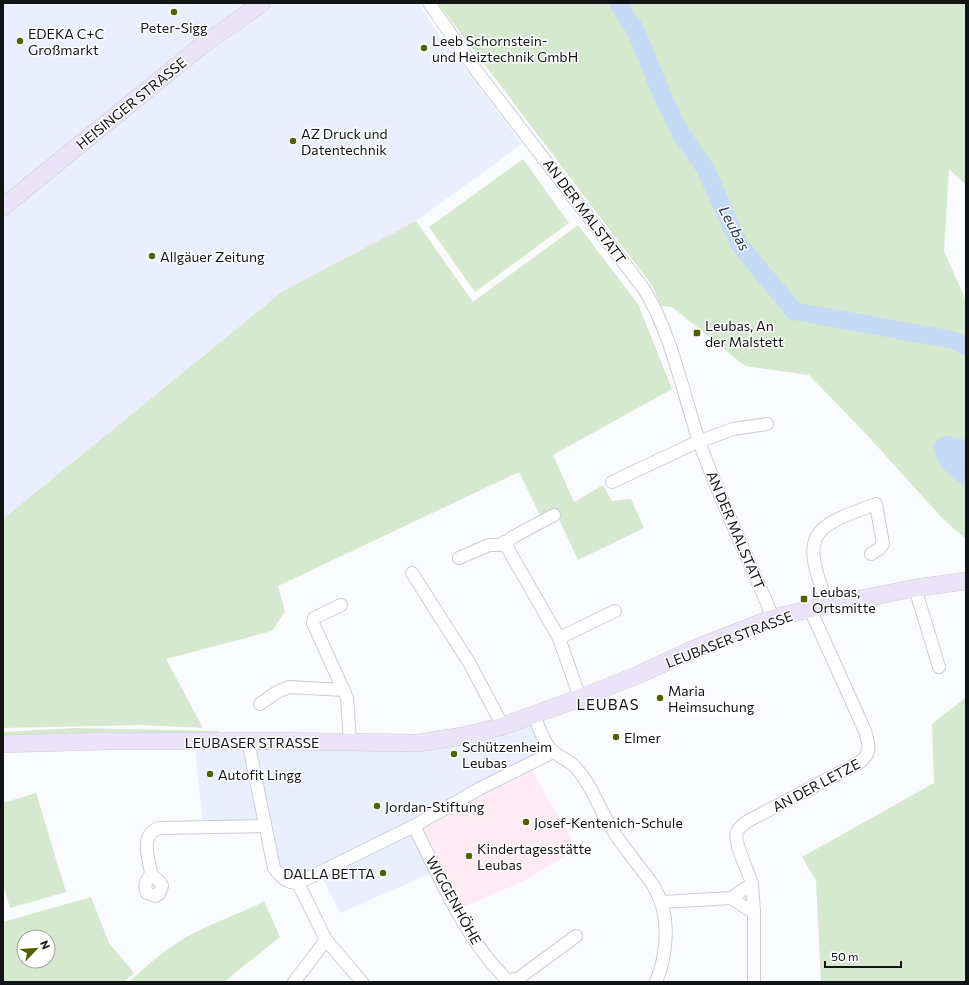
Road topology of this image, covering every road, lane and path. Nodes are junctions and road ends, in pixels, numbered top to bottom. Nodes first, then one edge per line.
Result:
1 (429, 3) edge
2 (252, 5) edge
3 (3, 207) edge
4 (767, 424) dead end
5 (699, 442) junction
6 (612, 482) dead end
7 (554, 515) dead end
8 (505, 543) junction
9 (871, 554) dead end
10 (459, 558) dead end
11 (412, 574) dead end
12 (966, 581) edge
13 (915, 588) junction
14 (341, 605) dead end
15 (828, 605) junction
16 (810, 609) junction
17 (615, 611) dead end
18 (773, 618) junction
19 (559, 638) junction
20 (939, 667) dead end
21 (344, 690) junction
22 (580, 698) junction
23 (260, 704) dead end
24 (534, 715) junction
25 (500, 727) junction
26 (248, 741) junction
27 (350, 742) junction
28 (3, 744) edge
29 (553, 752) junction
30 (265, 826) junction
31 (414, 826) junction
32 (151, 874) dead end
33 (298, 883) junction
34 (752, 884) junction
35 (731, 898) junction
36 (662, 902) junction
37 (754, 913) junction
38 (576, 936) dead end
39 (326, 940) junction
40 (294, 982) edge
41 (362, 982) edge
42 (656, 982) edge
43 (754, 982) edge

1 - 5 street, AN DER MALSTATT
2 - 3 main road, HEISINGER STRASSE
4 - 5 street
5 - 6 street
5 - 18 street, AN DER MALSTATT
7 - 8 street
8 - 10 street
8 - 19 street
9 - 15 street
11 - 25 street
12 - 13 main road, LEUBASER STRASSE
13 - 15 main road, LEUBASER STRASSE
13 - 20 street
14 - 21 street
15 - 16 main road, LEUBASER STRASSE
16 - 18 main road, LEUBASER STRASSE
16 - 34 street, AN DER LETZE
17 - 19 street
18 - 22 main road, LEUBASER STRASSE
19 - 22 street
21 - 23 street
21 - 27 street
22 - 24 main road, LEUBASER STRASSE
24 - 25 main road, LEUBASER STRASSE
24 - 29 street
25 - 27 main road, LEUBASER STRASSE
26 - 27 main road, LEUBASER STRASSE
26 - 28 main road, LEUBASER STRASSE
26 - 30 street
29 - 31 street
29 - 36 street
30 - 32 street
30 - 33 street
31 - 33 street
31 - 38 street, WIGGENHÖHE
33 - 39 street
34 - 35 street
34 - 37 street, AN DER LETZE
35 - 36 street
35 - 37 street
36 - 42 street
37 - 43 street, AN DER LETZE
39 - 40 street
39 - 41 street

